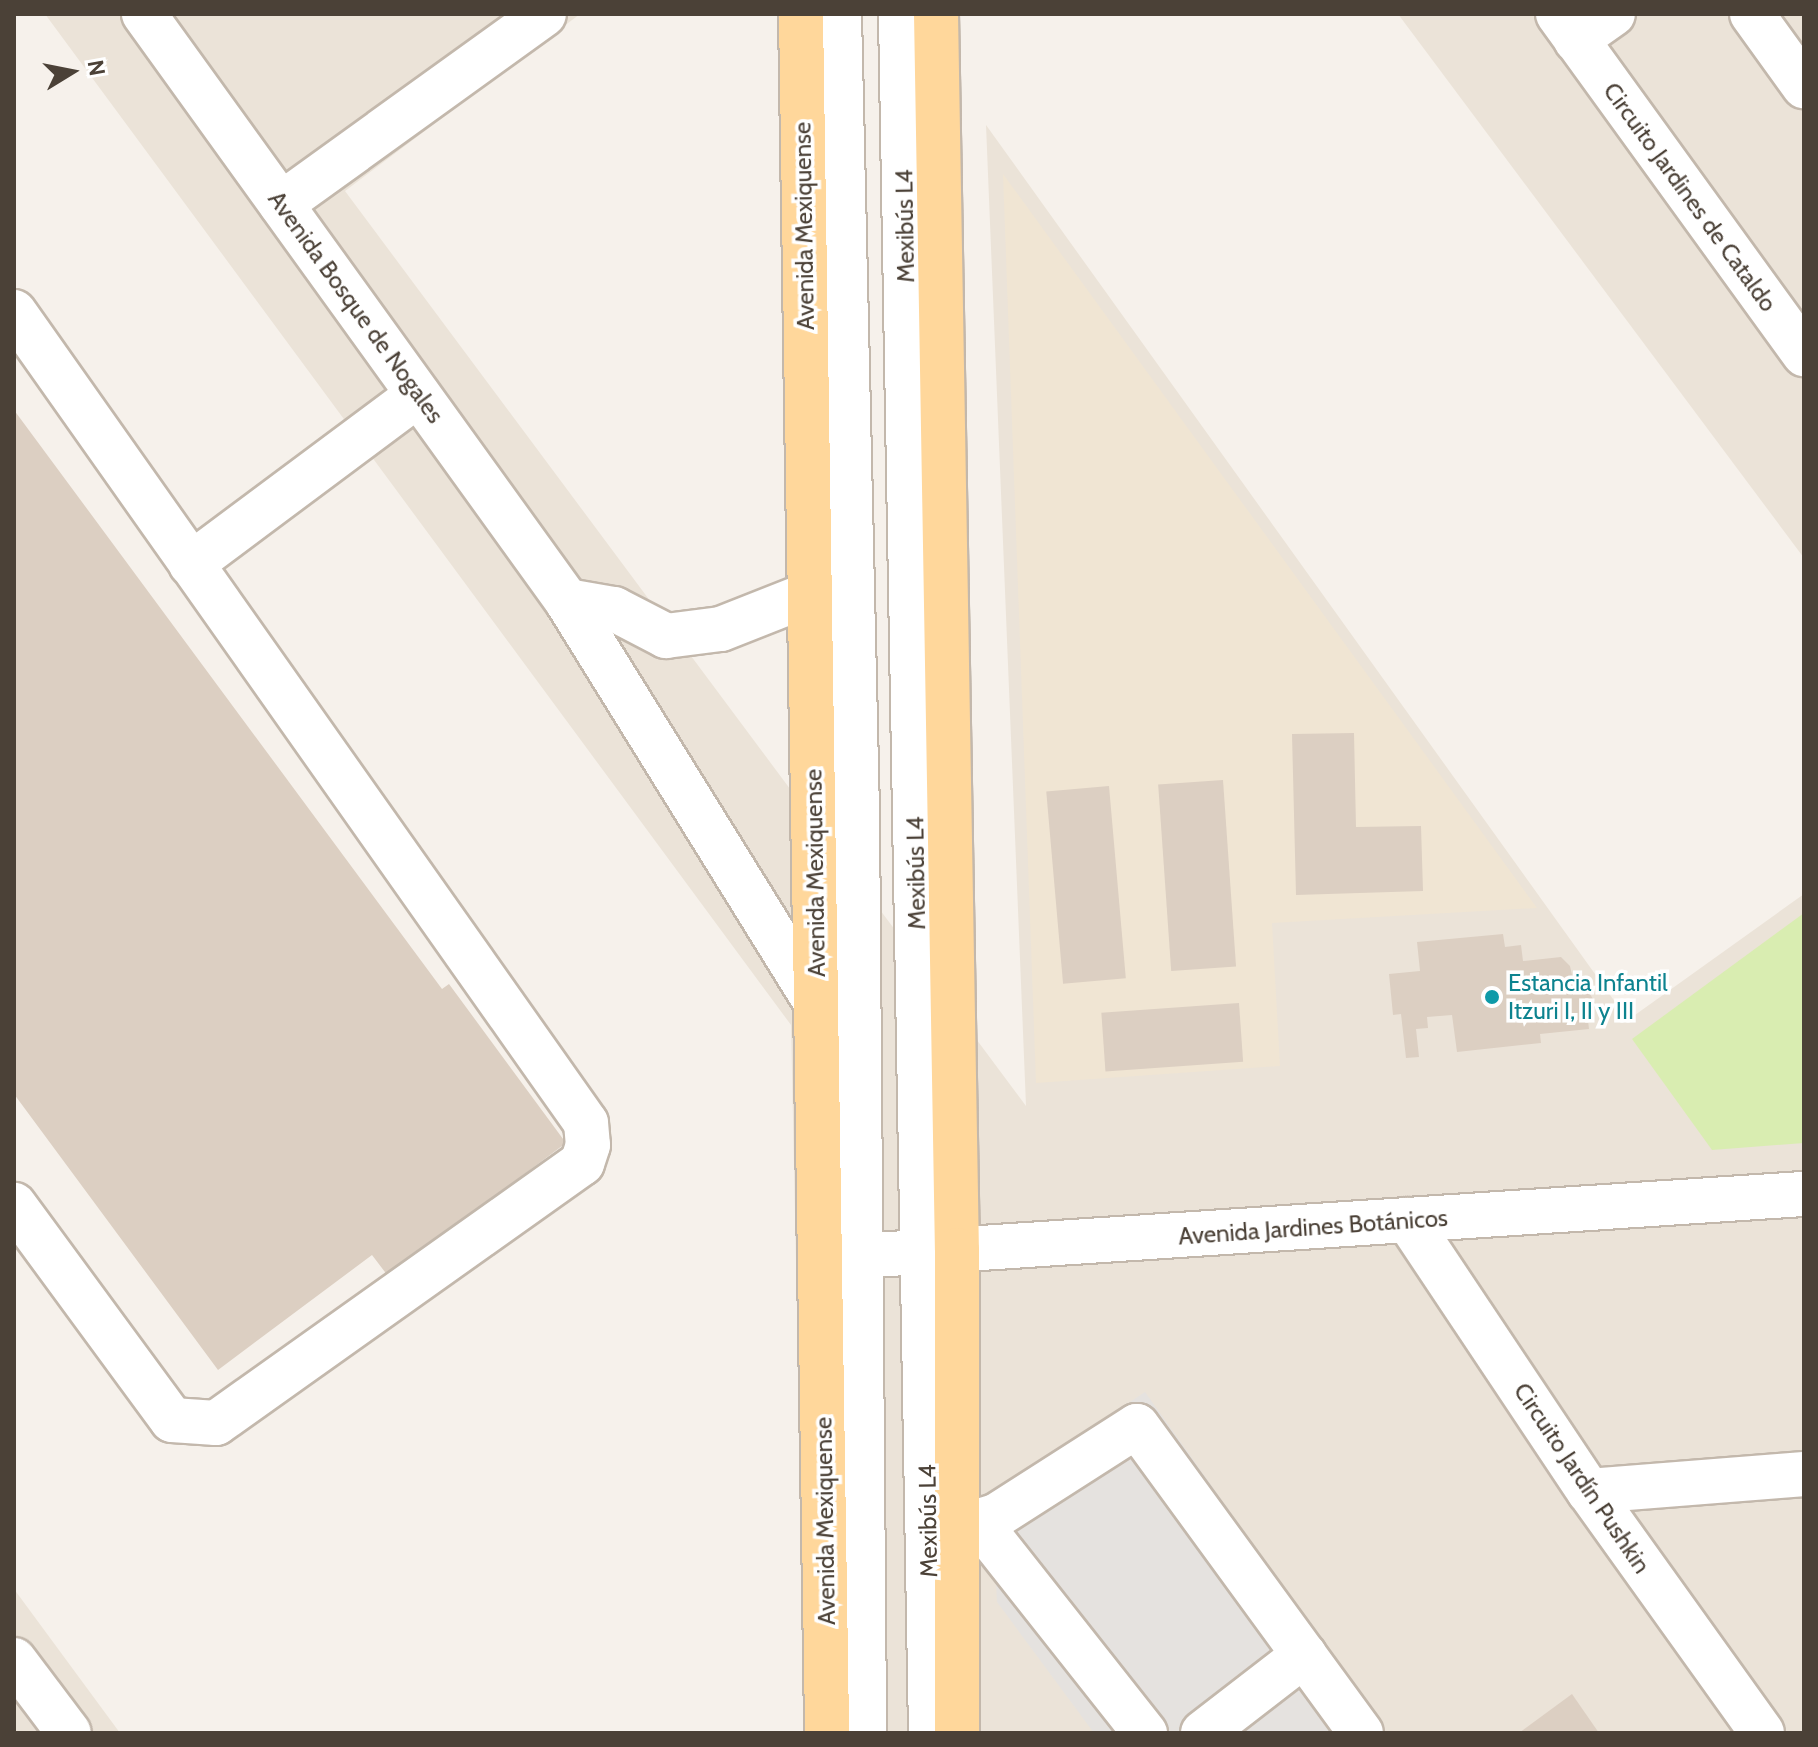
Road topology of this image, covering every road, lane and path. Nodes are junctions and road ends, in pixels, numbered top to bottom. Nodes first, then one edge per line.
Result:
1 (144, 14) edge
2 (544, 14) edge
3 (901, 14) edge
4 (936, 14) edge
5 (1613, 14) edge
6 (1752, 14) edge
7 (810, 15) edge
8 (1567, 27) edge
9 (1804, 86) edge
10 (281, 204) junction
11 (14, 312) edge
12 (1804, 354) edge
13 (418, 395) junction
14 (191, 564) junction
15 (810, 594) junction
16 (567, 601) junction
17 (817, 1004) junction
18 (1804, 1194) edge
19 (14, 1205) edge
20 (1408, 1220) junction
21 (940, 1251) junction
22 (840, 1258) junction
23 (1804, 1474) edge
24 (1589, 1491) junction
25 (967, 1526) junction
26 (1304, 1655) junction
27 (14, 1660) edge
28 (69, 1733) edge
29 (827, 1733) edge
30 (864, 1733) edge
31 (931, 1733) edge
32 (957, 1733) edge
33 (1145, 1733) edge
34 (1203, 1733) edge
35 (1361, 1733) edge
36 (1762, 1733) edge

1 - 10 street, Avenida Bosque de Nogales
2 - 10 street
3 - 21 street, Mexibús L4
4 - 21 main road
5 - 8 street, Circuito Jardines de Cataldo
6 - 9 street
7 - 15 main road, Avenida Mexiquense
7 - 22 street
8 - 12 street, Circuito Jardines de Cataldo
10 - 13 street, Avenida Bosque de Nogales
11 - 14 street
13 - 14 street
13 - 16 street, Avenida Bosque de Nogales
14 - 19 street
15 - 16 street
15 - 17 main road, Avenida Mexiquense
16 - 17 street, Avenida Bosque de Nogales
17 - 22 main road, Avenida Mexiquense
18 - 20 street, Avenida Jardines Botánicos
20 - 21 street, Avenida Jardines Botánicos
20 - 24 street, Circuito Jardín Pushkin
21 - 22 street, Avenida Jardines Botánicos
21 - 25 main road
21 - 31 street, Mexibús L4
22 - 29 main road, Avenida Mexiquense
22 - 30 street
23 - 24 street
24 - 36 street, Circuito Jardín Pushkin
25 - 26 street
25 - 32 main road
25 - 33 street
26 - 34 street
26 - 35 street
27 - 28 street

